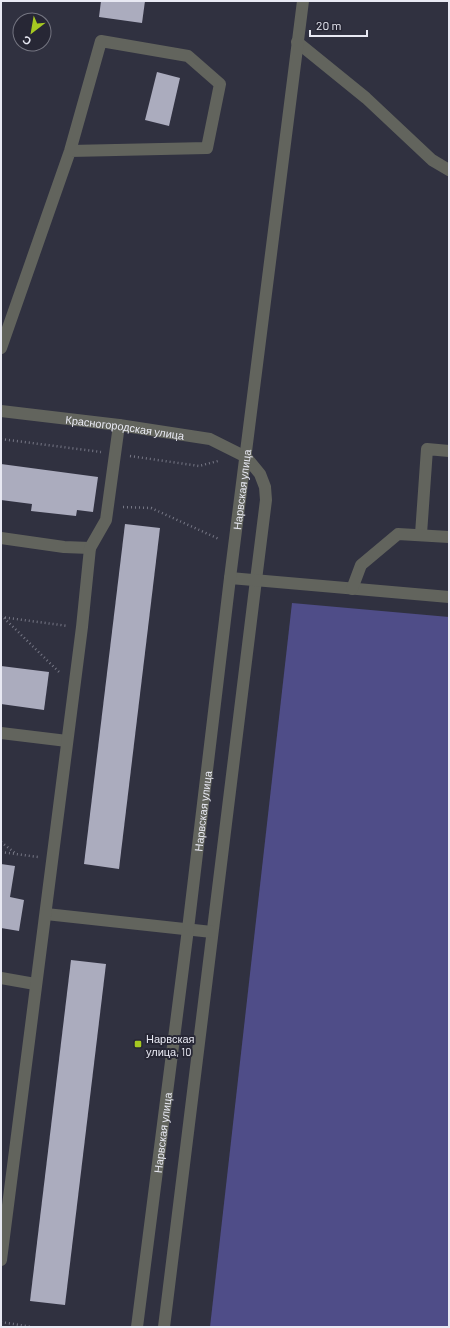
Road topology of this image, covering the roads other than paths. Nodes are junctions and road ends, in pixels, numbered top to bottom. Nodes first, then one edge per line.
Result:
1 (303, 1) edge
2 (298, 42) junction
3 (70, 151) junction
4 (449, 170) edge
5 (1, 348) edge
6 (1, 411) edge
7 (119, 425) junction
8 (449, 451) edge
9 (246, 457) junction
10 (422, 534) junction
11 (449, 537) edge
12 (1, 538) edge
13 (90, 548) junction
14 (230, 578) junction
15 (256, 580) junction
16 (352, 589) junction
17 (449, 597) edge
18 (1, 733) edge
19 (67, 742) junction
20 (46, 914) junction
21 (188, 930) junction
22 (212, 932) junction
23 (1, 978) edge
24 (36, 984) junction
25 (1, 1260) edge
26 (137, 1327) edge
27 (164, 1327) edge

1 - 2 street
2 - 4 street
2 - 9 street
3 - 3 street
3 - 5 street
6 - 7 street, Красногородская улица
7 - 9 street, Красногородская улица
7 - 13 street
8 - 10 street
9 - 14 street, Нарвская улица
9 - 15 street, Нарвская улица
10 - 11 street
10 - 16 street
12 - 13 street
13 - 19 street
14 - 15 street
14 - 21 street, Нарвская улица
15 - 16 street
15 - 22 street, Нарвская улица
16 - 17 street
18 - 19 street
19 - 20 street
20 - 21 street
20 - 24 street
21 - 22 street
21 - 26 street, Нарвская улица
22 - 27 street, Нарвская улица
23 - 24 street
24 - 25 street

